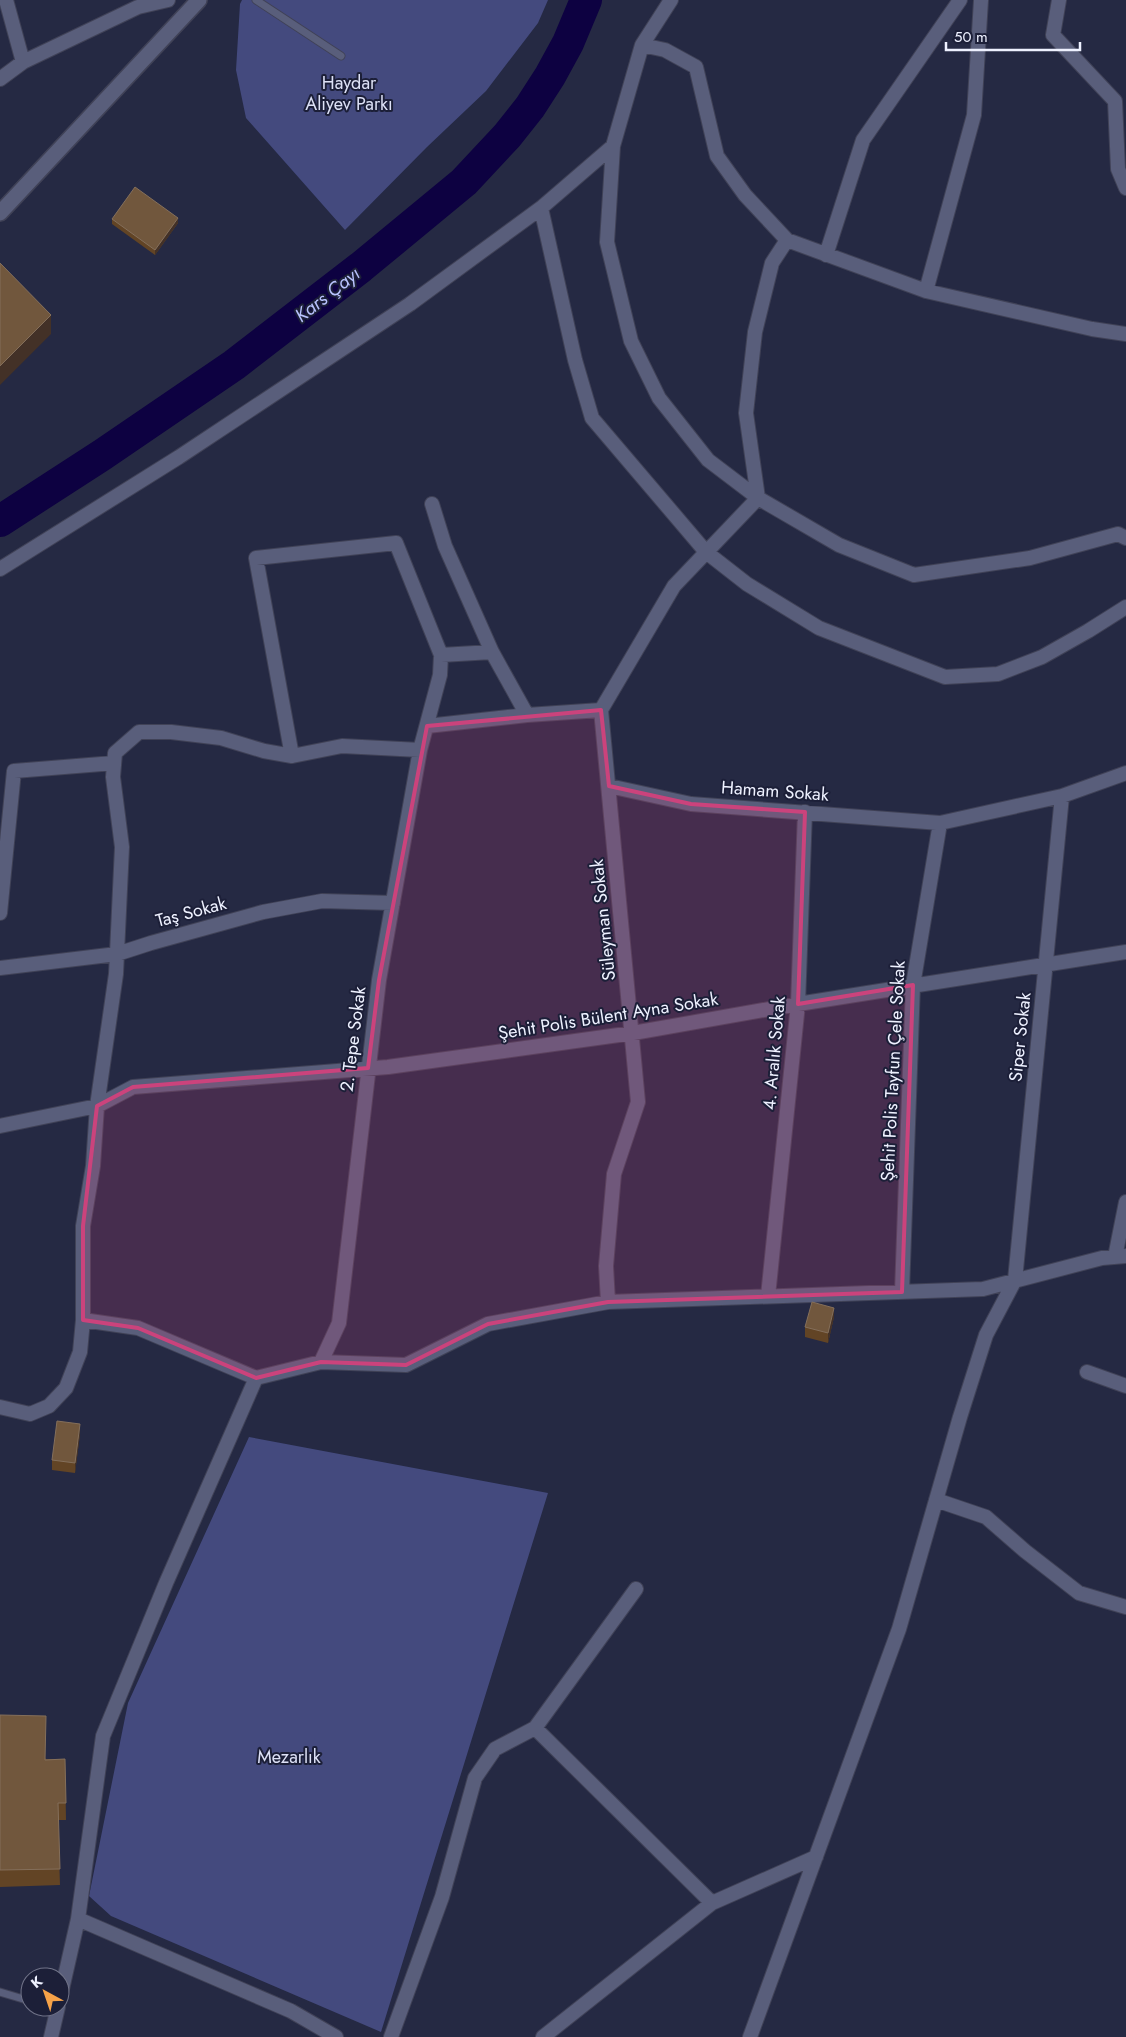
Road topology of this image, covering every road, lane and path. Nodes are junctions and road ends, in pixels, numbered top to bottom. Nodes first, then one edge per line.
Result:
1 (6, 0) edge
2 (168, 0) edge
3 (199, 0) edge
4 (256, 0) edge
5 (671, 0) edge
6 (960, 0) edge
7 (981, 0) edge
8 (1059, 0) edge
9 (642, 45) junction
10 (341, 56) dead end
11 (23, 62) junction
12 (0, 78) edge
13 (613, 146) junction
14 (1126, 188) edge
15 (541, 208) junction
16 (0, 213) edge
17 (786, 240) junction
18 (826, 255) junction
19 (926, 290) junction
20 (1126, 334) edge
21 (758, 498) junction
22 (432, 504) dead end
23 (1126, 538) edge
24 (706, 552) junction
25 (0, 569) edge
26 (1126, 607) edge
27 (492, 652) junction
28 (441, 655) junction
29 (602, 710) junction
30 (527, 715) junction
31 (427, 726) junction
32 (420, 750) junction
33 (292, 756) junction
34 (114, 763) junction
35 (1126, 773) edge
36 (609, 786) junction
37 (1062, 796) junction
38 (805, 812) junction
39 (940, 823) junction
40 (393, 903) junction
41 (0, 913) edge
42 (1126, 952) edge
43 (117, 954) junction
44 (1046, 964) junction
45 (0, 968) edge
46 (913, 985) junction
47 (798, 1004) junction
48 (633, 1033) junction
49 (368, 1068) junction
50 (97, 1106) junction
51 (0, 1126) edge
52 (1126, 1202) edge
53 (1120, 1256) edge
54 (1015, 1280) junction
55 (902, 1292) junction
56 (768, 1296) junction
57 (608, 1302) junction
58 (83, 1320) junction
59 (321, 1362) junction
60 (1087, 1372) dead end
61 (256, 1378) junction
62 (1126, 1386) edge
63 (0, 1407) edge
64 (936, 1500) junction
65 (636, 1590) dead end
66 (1126, 1607) edge
67 (535, 1728) junction
68 (816, 1858) junction
69 (712, 1903) junction
70 (78, 1919) junction
71 (66, 1967) edge
72 (0, 1992) edge
73 (20, 1998) edge
74 (55, 2017) edge
75 (51, 2037) edge
76 (336, 2037) edge
77 (391, 2037) edge
78 (543, 2037) edge
79 (750, 2037) edge

1 - 11 street
2 - 11 street
3 - 16 street
4 - 10 lane
5 - 9 street
6 - 18 street
7 - 19 street
8 - 14 street
9 - 13 street
9 - 17 street
11 - 12 street
13 - 15 street
13 - 21 street
15 - 24 street
15 - 25 street
17 - 18 street
17 - 21 street
18 - 19 street
19 - 20 street
21 - 23 street
21 - 24 street
22 - 27 street
24 - 26 street
24 - 29 street
27 - 28 street
27 - 30 street
28 - 31 street, 2. Tepe Sokak
28 - 33 street
29 - 30 street
29 - 36 street, Süleyman Sokak
30 - 31 street
31 - 32 street, 2. Tepe Sokak
32 - 33 street
32 - 40 street, 2. Tepe Sokak
33 - 34 street
34 - 41 street
34 - 43 street
35 - 37 street, Hamam Sokak
36 - 38 street, Hamam Sokak
36 - 48 street, Süleyman Sokak
37 - 39 street, Hamam Sokak
37 - 44 street, Siper Sokak
38 - 39 street, Hamam Sokak
38 - 47 street, 4. Aralık Sokak
39 - 46 street, Şehit Polis Tayfun Çele Sokak
40 - 43 street, Taş Sokak
40 - 49 street, 2. Tepe Sokak
42 - 44 street, Şehit Polis Bülent Ayna Sokak
43 - 45 street, Taş Sokak
43 - 50 street
44 - 46 street, Şehit Polis Bülent Ayna Sokak
44 - 54 street, Siper Sokak
46 - 47 street, Şehit Polis Bülent Ayna Sokak
46 - 55 street, Şehit Polis Tayfun Çele Sokak
47 - 48 street, Şehit Polis Bülent Ayna Sokak
47 - 56 street, 4. Aralık Sokak
48 - 49 street, Şehit Polis Bülent Ayna Sokak
48 - 57 street, Süleyman Sokak
49 - 50 street, Şehit Polis Bülent Ayna Sokak
49 - 59 street, 2. Tepe Sokak
50 - 51 street, Şehit Polis Bülent Ayna Sokak
50 - 58 street
52 - 53 street
53 - 54 street
54 - 55 street
54 - 64 street
55 - 56 street
56 - 57 street
57 - 59 street
58 - 61 street
58 - 63 street
59 - 61 street
60 - 62 street
61 - 70 street
64 - 66 street
64 - 68 street
65 - 67 street
67 - 69 street
67 - 77 street
68 - 69 street
68 - 79 street
69 - 78 street
70 - 71 street
70 - 76 street
72 - 73 lane
74 - 75 street

